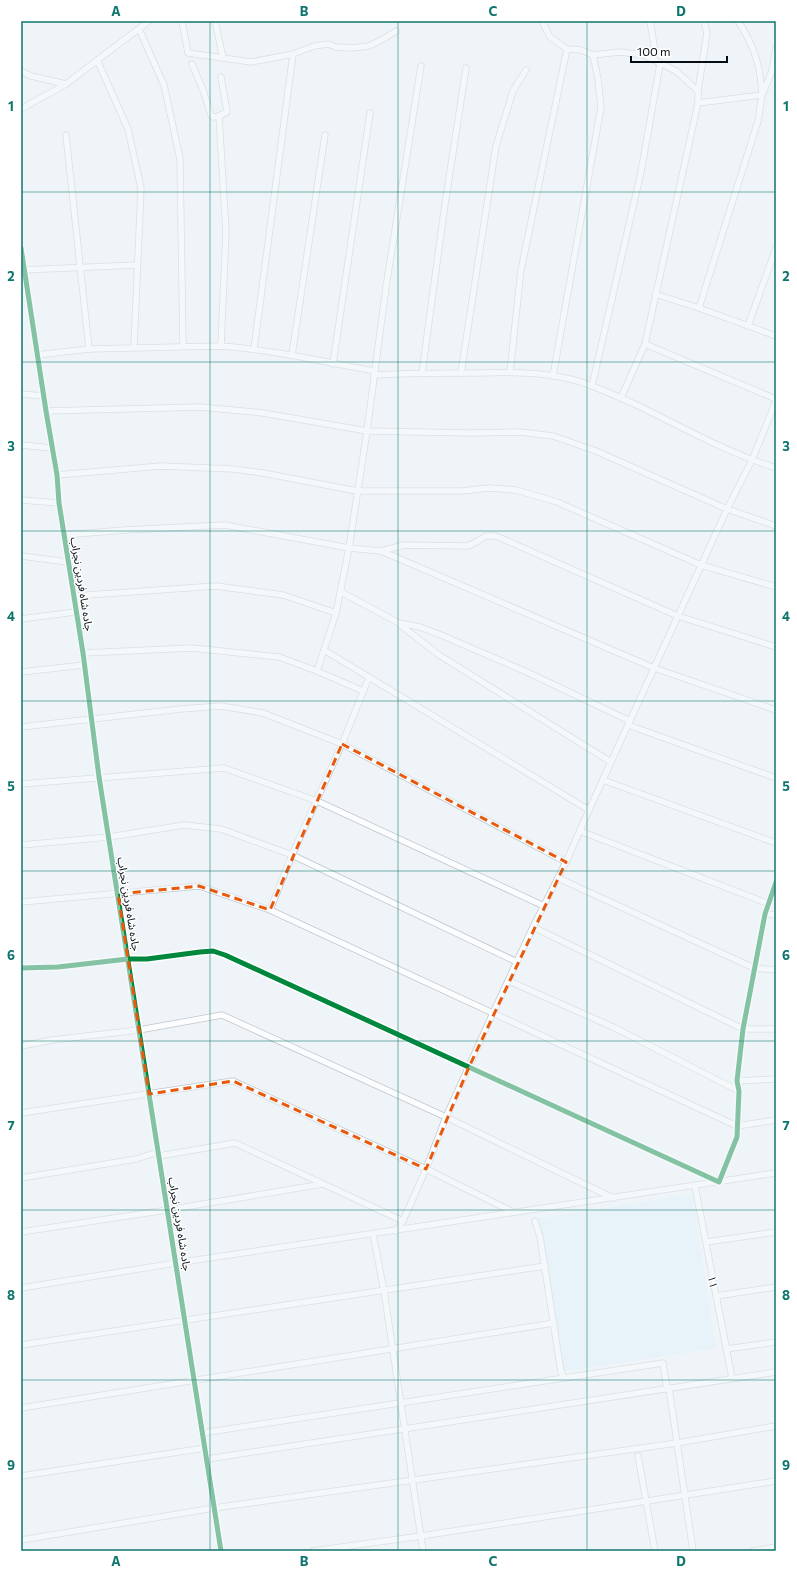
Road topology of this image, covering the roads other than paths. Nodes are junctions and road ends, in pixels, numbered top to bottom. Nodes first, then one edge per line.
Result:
1 (149, 21) edge
2 (182, 21) edge
3 (215, 21) edge
4 (542, 21) edge
5 (650, 21) edge
6 (704, 21) edge
7 (738, 21) edge
8 (139, 29) junction
9 (396, 31) dead end
10 (776, 48) edge
11 (567, 49) junction
12 (293, 54) junction
13 (593, 55) junction
14 (223, 58) junction
15 (97, 60) junction
16 (654, 60) junction
17 (192, 64) dead end
18 (660, 64) junction
19 (420, 66) dead end
20 (466, 68) dead end
21 (526, 70) dead end
22 (21, 71) edge
23 (221, 77) dead end
24 (66, 84) junction
25 (698, 91) junction
26 (762, 95) junction
27 (698, 103) junction
28 (21, 109) edge
29 (370, 114) dead end
30 (219, 116) junction
31 (66, 135) dead end
32 (325, 135) dead end
33 (21, 248) edge
34 (776, 248) edge
35 (137, 265) junction
36 (81, 267) junction
37 (23, 270) edge
38 (655, 294) junction
39 (699, 308) junction
40 (748, 326) junction
41 (776, 336) edge
42 (645, 344) junction
43 (184, 346) junction
44 (221, 346) junction
45 (134, 347) junction
46 (89, 349) junction
47 (254, 349) junction
48 (37, 355) junction
49 (292, 355) junction
50 (333, 364) junction
51 (510, 372) junction
52 (374, 373) junction
53 (422, 373) junction
54 (461, 373) junction
55 (553, 376) junction
56 (592, 386) junction
57 (21, 394) edge
58 (44, 396) junction
59 (621, 398) junction
60 (776, 403) edge
61 (46, 411) junction
62 (367, 431) junction
63 (21, 445) edge
64 (52, 448) junction
65 (752, 460) junction
66 (776, 468) edge
67 (57, 475) junction
68 (357, 491) junction
69 (21, 500) edge
70 (59, 503) junction
71 (727, 509) junction
72 (776, 526) edge
73 (64, 534) junction
74 (349, 548) junction
75 (381, 551) junction
76 (21, 556) edge
77 (68, 562) junction
78 (701, 566) junction
79 (776, 587) edge
80 (341, 592) junction
81 (72, 596) junction
82 (76, 612) junction
83 (336, 613) junction
84 (678, 616) junction
85 (21, 619) edge
86 (399, 623) junction
87 (776, 647) edge
88 (324, 650) junction
89 (83, 653) junction
90 (84, 665) junction
91 (654, 668) junction
92 (317, 671) junction
93 (21, 672) edge
94 (369, 677) junction
95 (363, 691) junction
96 (776, 710) edge
97 (92, 718) junction
98 (629, 723) junction
99 (21, 727) edge
100 (342, 744) junction
101 (611, 762) junction
102 (99, 777) junction
103 (776, 778) edge
104 (603, 780) junction
105 (21, 784) edge
106 (317, 801) junction
107 (589, 810) junction
108 (580, 831) junction
109 (109, 837) junction
110 (776, 843) edge
111 (21, 845) edge
112 (292, 855) junction
113 (566, 862) junction
114 (558, 878) junction
115 (776, 882) edge
116 (118, 894) junction
117 (21, 902) edge
118 (769, 904) junction
119 (544, 906) junction
120 (270, 910) junction
121 (765, 914) junction
122 (776, 915) edge
123 (533, 927) junction
124 (128, 959) junction
125 (517, 962) junction
126 (754, 968) junction
127 (23, 969) edge
128 (776, 970) edge
129 (509, 981) junction
130 (493, 1013) junction
131 (743, 1029) junction
132 (776, 1029) edge
133 (139, 1030) junction
134 (21, 1046) edge
135 (469, 1066) junction
136 (776, 1079) edge
137 (737, 1081) junction
138 (739, 1091) junction
139 (149, 1094) junction
140 (21, 1113) edge
141 (446, 1117) junction
142 (776, 1120) edge
143 (737, 1126) junction
144 (159, 1154) junction
145 (426, 1169) junction
146 (776, 1173) edge
147 (21, 1178) edge
148 (719, 1182) junction
149 (323, 1184) junction
150 (695, 1186) junction
151 (613, 1198) junction
152 (167, 1210) junction
153 (513, 1212) junction
154 (403, 1221) junction
155 (535, 1221) dead end
156 (396, 1231) junction
157 (21, 1232) edge
158 (776, 1232) edge
159 (374, 1234) junction
160 (706, 1242) junction
161 (176, 1263) junction
162 (545, 1266) junction
163 (776, 1287) edge
164 (21, 1288) edge
165 (384, 1291) junction
166 (716, 1296) junction
167 (185, 1320) junction
168 (554, 1323) junction
169 (776, 1342) edge
170 (21, 1345) edge
171 (392, 1349) junction
172 (726, 1349) junction
173 (776, 1372) edge
174 (564, 1378) junction
175 (732, 1378) junction
176 (194, 1380) junction
177 (668, 1389) junction
178 (400, 1403) junction
179 (21, 1408) edge
180 (776, 1426) edge
181 (404, 1429) junction
182 (202, 1433) junction
183 (677, 1443) junction
184 (205, 1448) junction
185 (638, 1456) dead end
186 (207, 1459) junction
187 (21, 1476) edge
188 (413, 1479) junction
189 (776, 1481) edge
190 (685, 1495) junction
191 (646, 1500) junction
192 (214, 1508) junction
193 (421, 1536) junction
194 (21, 1540) edge
195 (776, 1547) edge
196 (221, 1551) edge
197 (313, 1551) edge
198 (423, 1551) edge
199 (655, 1551) edge
200 (693, 1551) edge
201 (753, 1551) edge

1 - 8 street
2 - 14 street
3 - 14 street
4 - 11 street
5 - 16 street
6 - 25 street
7 - 26 street
8 - 15 street
8 - 43 street
9 - 12 street
10 - 26 street
11 - 13 street
11 - 51 street
12 - 14 street
12 - 47 street
13 - 16 street
13 - 55 street
15 - 24 street
15 - 35 street
16 - 18 street
17 - 30 street
18 - 25 street
18 - 56 street
19 - 52 street
20 - 53 street
21 - 54 street
22 - 24 street
23 - 30 street
24 - 28 street
25 - 27 street
26 - 27 street
26 - 39 street
27 - 38 street
29 - 50 street
30 - 44 street
31 - 36 street
32 - 49 street
33 - 37 street, جاده شاه فردین نجراب
34 - 40 street
35 - 36 street
35 - 45 street
36 - 37 street
36 - 46 street
37 - 48 street, جاده شاه فردین نجراب
38 - 39 street
38 - 42 street
39 - 40 street
40 - 41 street
42 - 59 street
42 - 60 street
43 - 44 street
43 - 45 street
44 - 47 street
45 - 46 street
46 - 48 street
47 - 49 street
48 - 58 street, جاده شاه فردین نجراب
49 - 50 street
50 - 52 street
51 - 54 street
51 - 55 street
52 - 53 street
52 - 62 street
53 - 54 street
55 - 56 street
56 - 59 street
57 - 58 street
58 - 61 street, جاده شاه فردین نجراب
59 - 65 street
60 - 65 street
61 - 62 street
61 - 64 street, جاده شاه فردین نجراب
62 - 68 street
62 - 71 street
63 - 64 street
64 - 67 street, جاده شاه فردین نجراب
65 - 66 street
65 - 71 street
67 - 68 street
67 - 70 street, جاده شاه فردین نجراب
68 - 74 street
68 - 78 street
69 - 70 street
70 - 73 street, جاده شاه فردین نجراب
71 - 72 street
71 - 78 street
73 - 74 street
73 - 77 street, جاده شاه فردین نجراب
74 - 75 street
74 - 80 street
75 - 84 street
75 - 91 street
76 - 77 street
77 - 81 street, جاده شاه فردین نجراب
78 - 79 street
78 - 84 street
80 - 83 street
80 - 86 street
81 - 82 street, جاده شاه فردین نجراب
81 - 83 street
82 - 85 street
82 - 89 street, جاده شاه فردین نجراب
83 - 88 street
84 - 87 street
84 - 91 street
86 - 98 street
86 - 101 street
88 - 92 street
88 - 94 street
89 - 90 street, جاده شاه فردین نجراب
89 - 92 street
90 - 93 street
90 - 97 street, جاده شاه فردین نجراب
91 - 96 street
91 - 98 street
92 - 95 street
94 - 95 street
94 - 107 street
95 - 100 street
97 - 99 street
97 - 100 street
97 - 102 street, جاده شاه فردین نجراب
98 - 101 street
98 - 103 street
100 - 106 street
100 - 113 street
101 - 104 street
102 - 105 street
102 - 106 street
102 - 109 street, جاده شاه فردین نجراب
104 - 107 street
104 - 110 street
106 - 112 street
106 - 119 street
107 - 108 street
108 - 113 street
108 - 118 street
109 - 111 street
109 - 112 street
109 - 116 street, جاده شاه فردین نجراب
112 - 120 street
112 - 125 street
113 - 114 street
114 - 119 street
114 - 126 street
115 - 118 street
116 - 117 street
116 - 120 street
116 - 124 street, جاده شاه فردین نجراب
118 - 121 street
119 - 123 street
120 - 130 street
121 - 122 street
121 - 126 street
123 - 125 street
123 - 131 street
124 - 127 street
124 - 133 street, جاده شاه فردین نجراب
124 - 135 street
125 - 129 street
126 - 128 street
126 - 131 street
129 - 130 street
129 - 138 street
130 - 135 street
130 - 143 street
131 - 132 street
131 - 137 street
133 - 134 street
133 - 139 street, جاده شاه فردین نجراب
133 - 141 street
135 - 141 street
135 - 148 street
136 - 137 street
137 - 138 street
138 - 143 street
139 - 140 street
139 - 144 street, جاده شاه فردین نجراب
139 - 145 street
141 - 145 street
141 - 151 street
142 - 143 street
143 - 148 street
144 - 147 street
144 - 149 street
144 - 152 street, جاده شاه فردین نجراب
145 - 153 street
145 - 154 street
146 - 148 street
148 - 150 street
149 - 152 street
149 - 154 street
150 - 151 street
150 - 160 street, ۱۱
151 - 153 street
152 - 157 street
152 - 161 street, جاده شاه فردین نجراب
153 - 156 street
154 - 156 street
155 - 162 street
156 - 159 street
158 - 160 street
159 - 161 street
159 - 165 street
160 - 166 street, ۱۱
161 - 164 street
161 - 167 street, جاده شاه فردین نجراب
162 - 165 street
162 - 168 street
163 - 166 street
165 - 167 street
165 - 171 street
166 - 172 street, ۱۱
167 - 170 street
167 - 176 street, جاده شاه فردین نجراب
168 - 171 street
168 - 174 street
169 - 172 street
171 - 176 street
171 - 178 street
172 - 175 street, ۱۱
173 - 175 street
174 - 177 street
174 - 178 street
175 - 177 street
176 - 179 street
176 - 182 street, جاده شاه فردین نجراب
177 - 181 street
177 - 183 street
178 - 181 street
178 - 182 street
180 - 183 street
181 - 186 street
181 - 188 street
182 - 184 street, جاده شاه فردین نجراب
183 - 188 street
183 - 190 street
184 - 186 street, جاده شاه فردین نجراب
184 - 187 street
185 - 191 street
186 - 192 street, جاده شاه فردین نجراب
188 - 192 street
188 - 193 street
189 - 190 street
190 - 191 street
190 - 200 street
191 - 193 street
191 - 199 street
192 - 194 street
192 - 196 street, جاده شاه فردین نجراب
193 - 197 street
193 - 198 street
195 - 201 street

